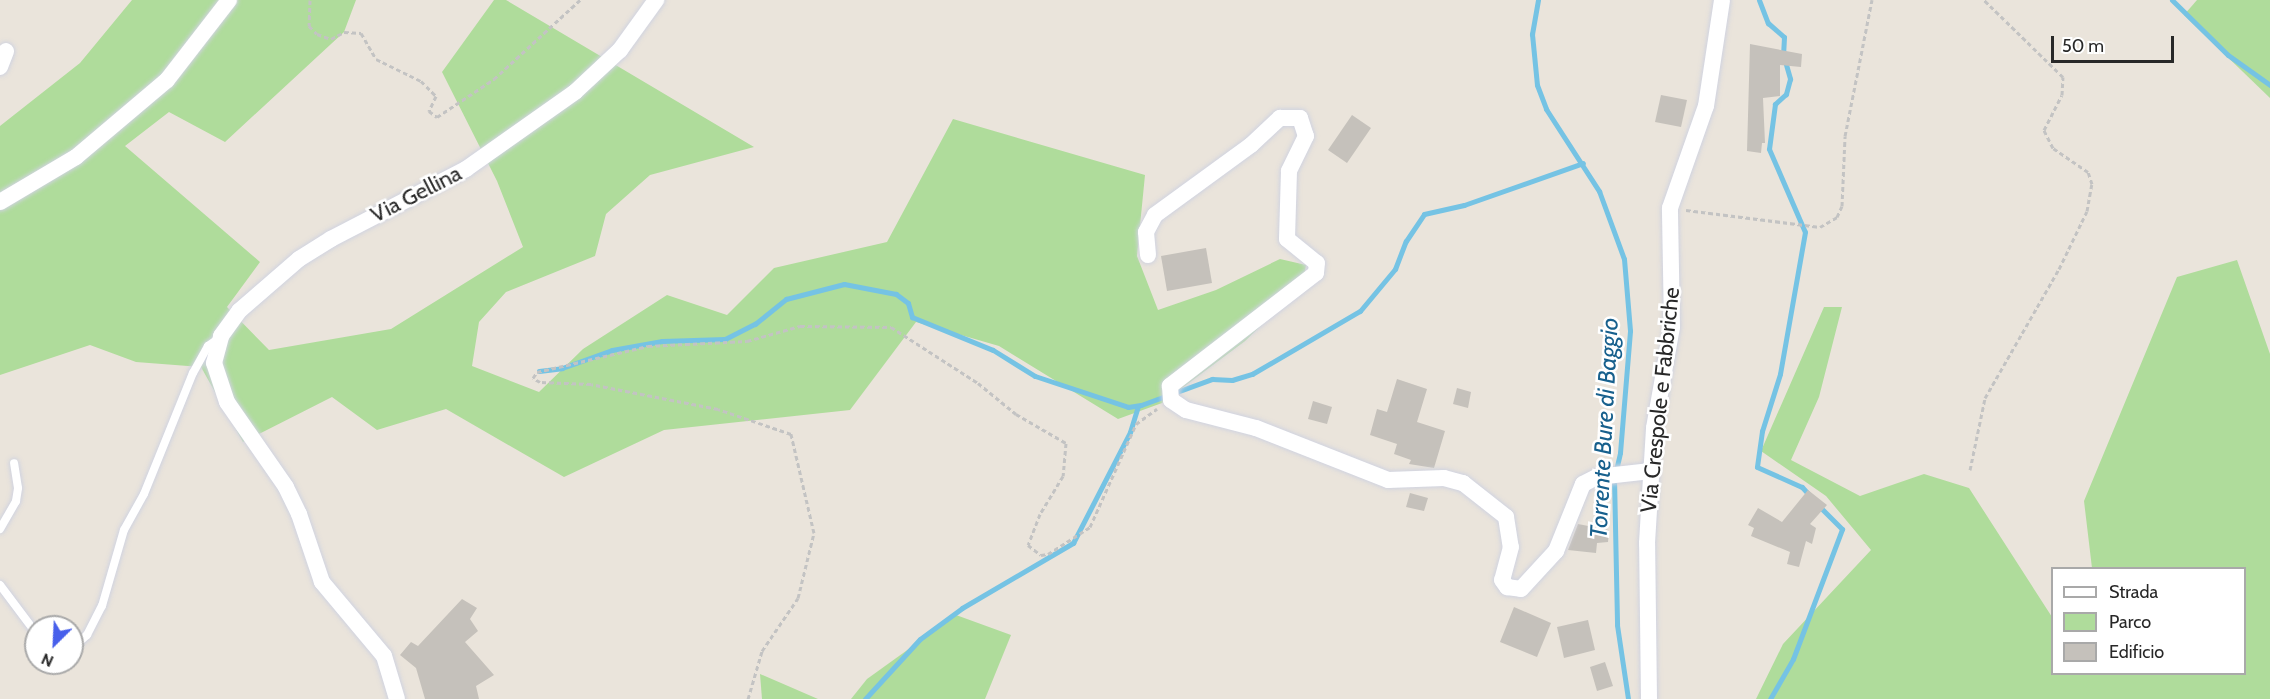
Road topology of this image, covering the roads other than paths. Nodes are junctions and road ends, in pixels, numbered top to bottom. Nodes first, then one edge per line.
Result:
1 (229, 0) edge
2 (656, 0) edge
3 (1722, 0) edge
4 (6, 51) dead end
5 (0, 67) edge
6 (0, 202) edge
7 (1148, 255) dead end
8 (221, 336) junction
9 (14, 463) dead end
10 (1645, 471) junction
11 (0, 529) edge
12 (0, 585) edge
13 (24, 617) edge
14 (84, 638) edge
15 (397, 699) edge
16 (1649, 699) edge

1 - 6 street
2 - 8 street, Via Gellina
3 - 10 street, Via Crespole e Fabbriche
4 - 5 street
7 - 10 street
8 - 14 lane
8 - 15 street, Via Gellina
9 - 11 lane
10 - 16 street, Via Crespole e Fabbriche
12 - 13 lane

